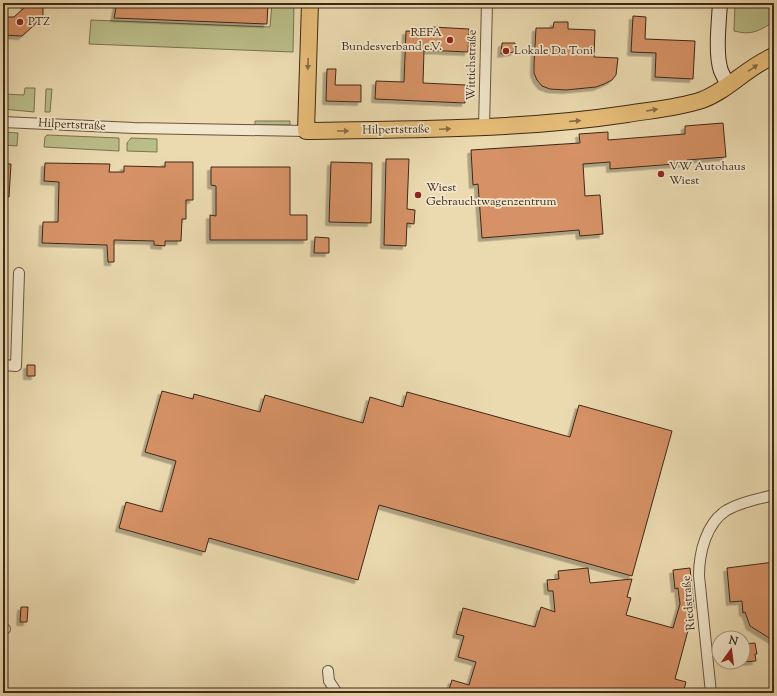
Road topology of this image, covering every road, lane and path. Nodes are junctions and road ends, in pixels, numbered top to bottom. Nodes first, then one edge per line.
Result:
1 (310, 3) edge
2 (487, 3) edge
3 (720, 3) edge
4 (774, 56) edge
5 (733, 82) junction
6 (3, 122) edge
7 (484, 127) junction
8 (306, 131) junction
9 (19, 273) dead end
10 (3, 365) edge
11 (774, 495) edge
12 (328, 671) dead end
13 (337, 693) edge
14 (711, 693) edge

1 -> 8 main road
2 - 7 street, Wittichstraße
3 - 5 street
5 -> 4 main road, Hilpertstraße
7 -> 5 main road, Hilpertstraße
6 - 8 street, Hilpertstraße
8 -> 7 main road, Hilpertstraße
9 - 10 street
11 - 14 street, Riedstraße
12 - 13 street

